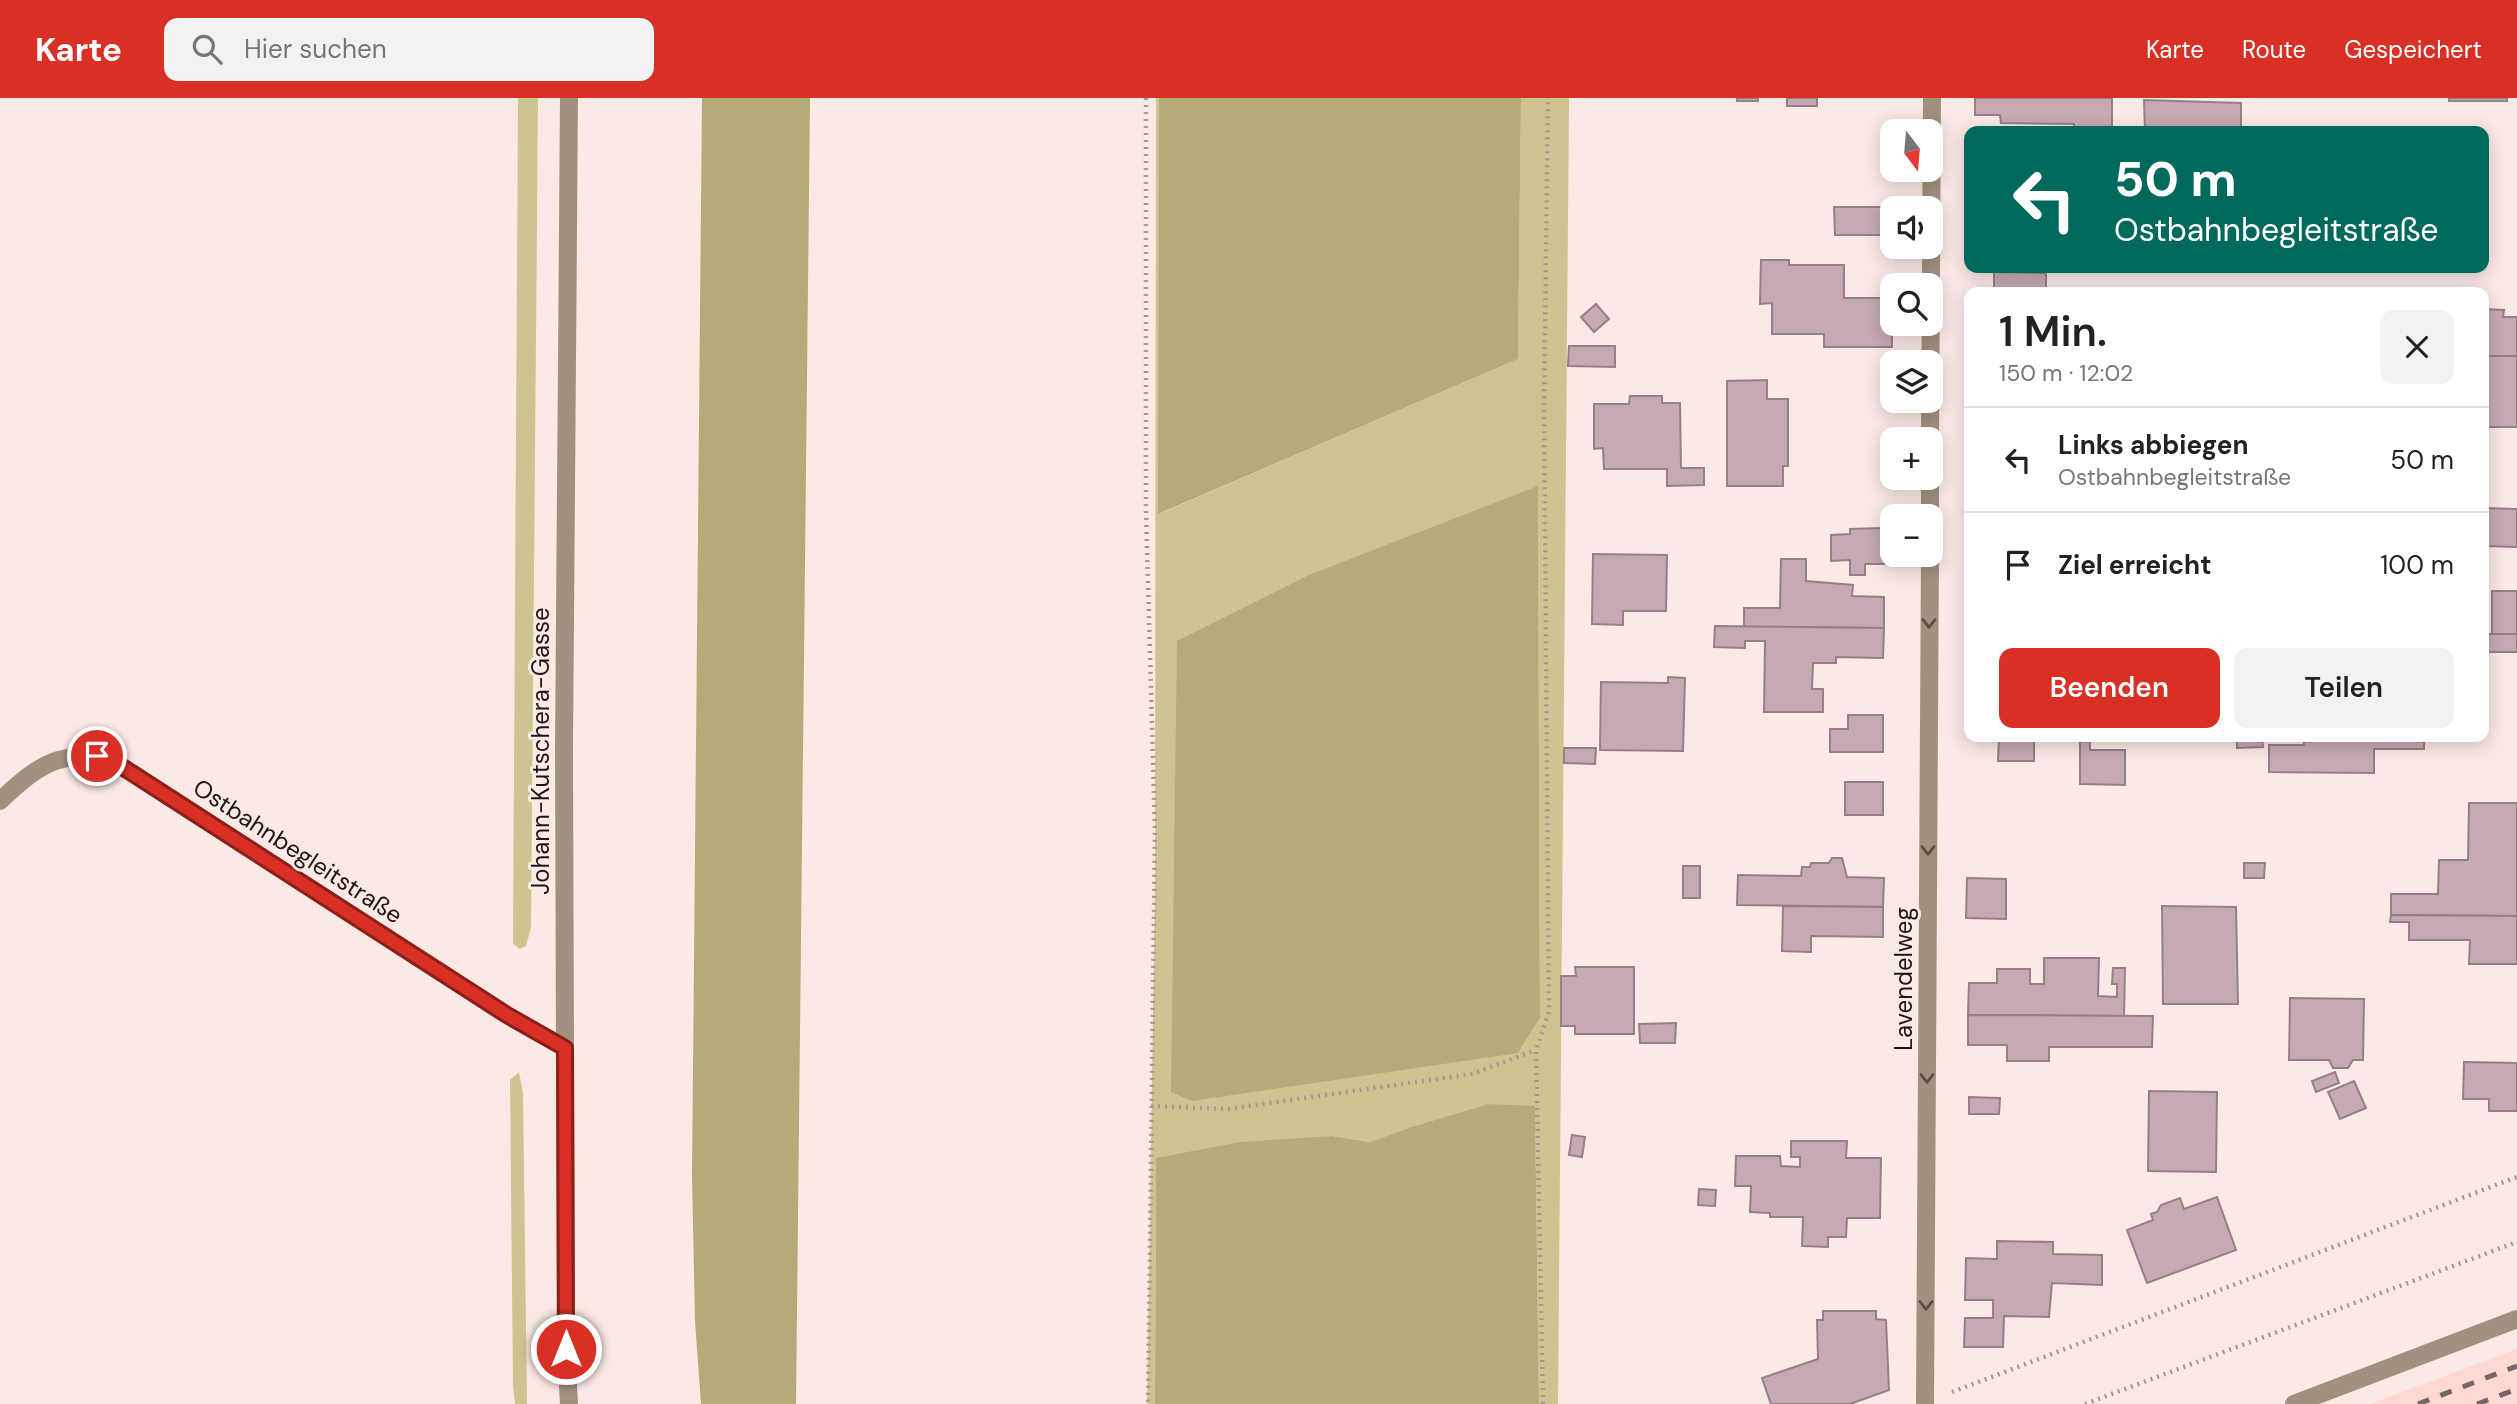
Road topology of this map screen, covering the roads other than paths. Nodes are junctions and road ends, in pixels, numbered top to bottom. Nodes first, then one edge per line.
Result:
1 (569, 98) edge
2 (1932, 98) edge
3 (1930, 427) edge
4 (1930, 567) edge
5 (0, 801) edge
6 (565, 1048) junction
7 (2517, 1319) edge
8 (569, 1404) edge
9 (1926, 1404) edge
10 (2294, 1404) edge

1 - 6 street, Johann-Kutschera-Gasse
2 - 3 street
4 -> 9 street, Lavendelweg
5 - 6 street, Ostbahnbegleitstraße
6 - 8 street, Johann-Kutschera-Gasse
7 - 10 street

